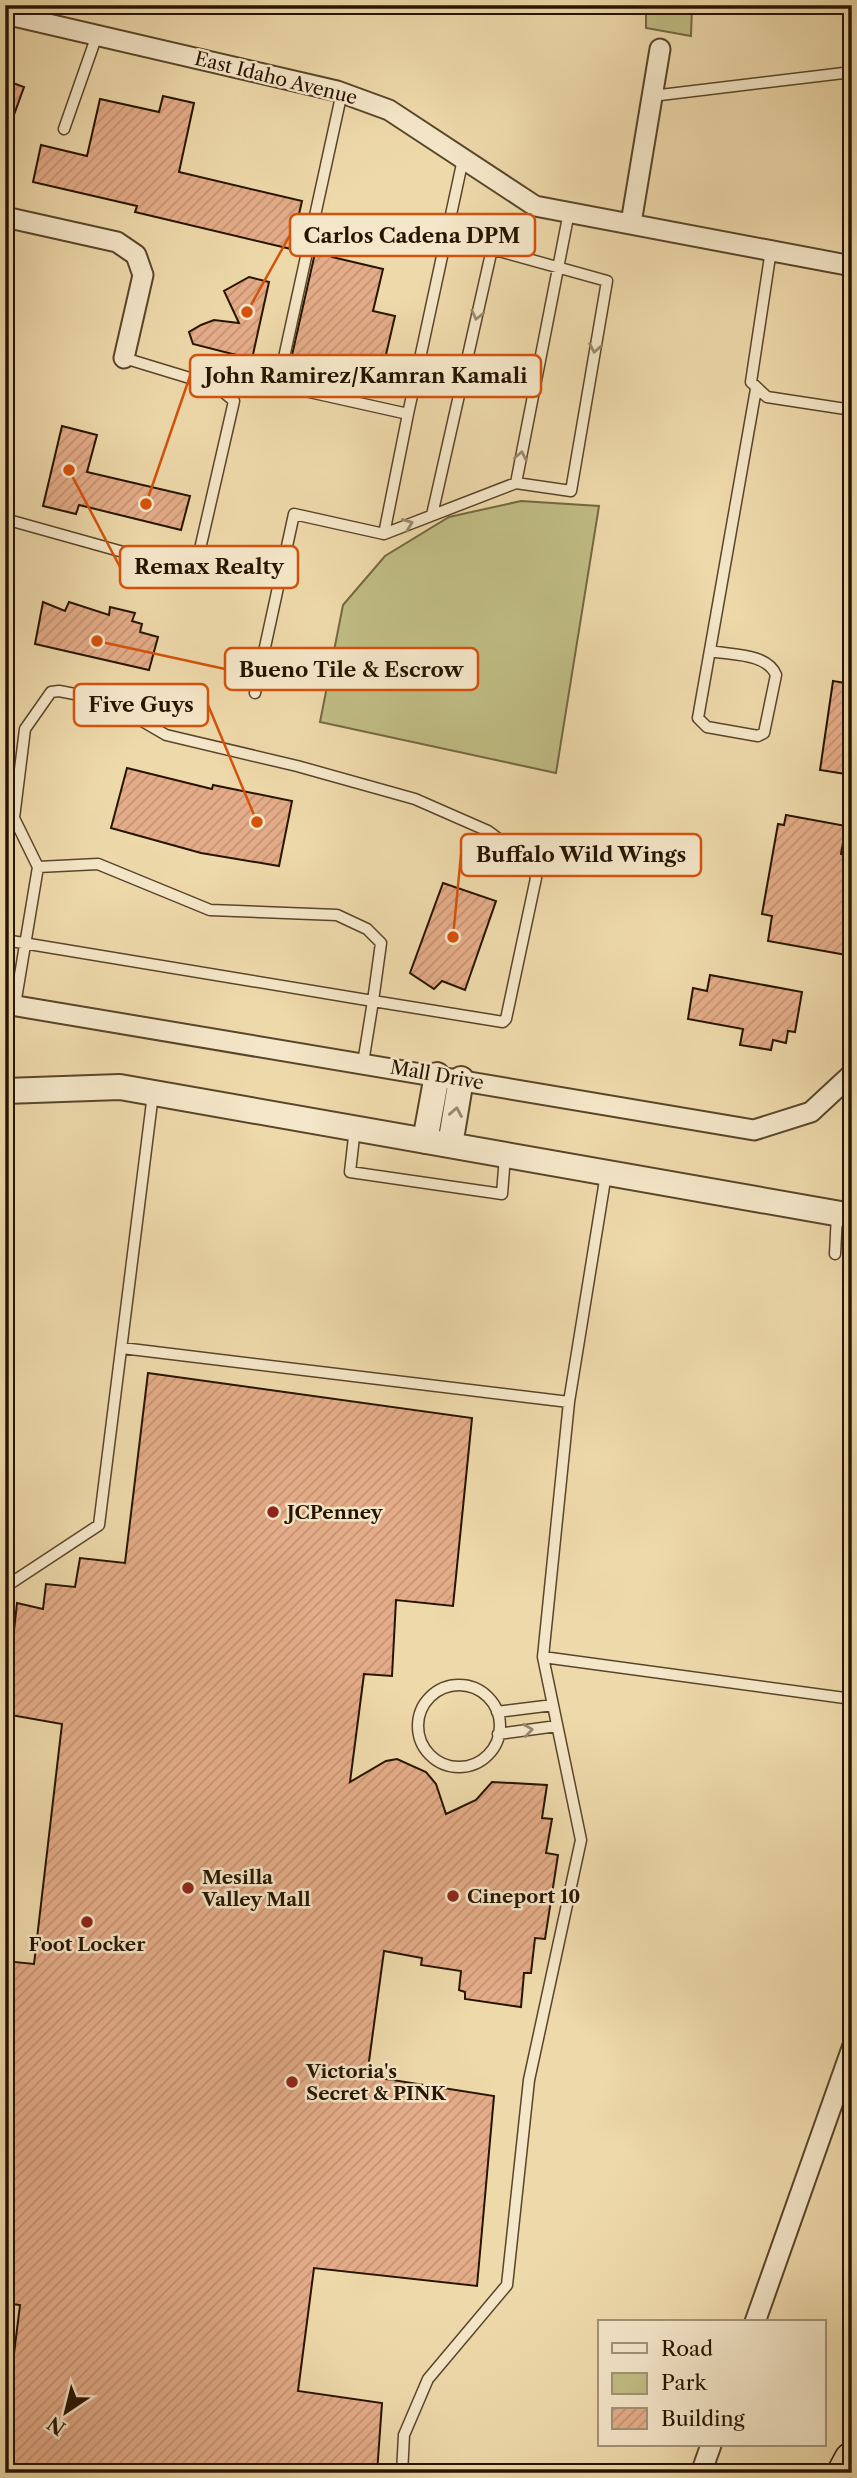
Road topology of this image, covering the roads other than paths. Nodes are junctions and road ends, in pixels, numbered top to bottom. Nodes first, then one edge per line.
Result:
1 (5, 14) edge
2 (97, 35) junction
3 (660, 49) dead end
4 (852, 72) edge
5 (342, 92) junction
6 (652, 96) junction
7 (64, 129) dead end
8 (463, 158) junction
9 (569, 212) junction
10 (5, 217) edge
11 (631, 223) junction
12 (771, 250) junction
13 (852, 266) edge
14 (558, 268) junction
15 (124, 358) joint
16 (755, 389) junction
17 (852, 410) edge
18 (408, 414) junction
19 (516, 483) junction
20 (432, 515) junction
21 (5, 519) edge
22 (384, 534) junction
23 (710, 651) junction
24 (255, 693) dead end
25 (38, 867) junction
26 (5, 940) edge
27 (26, 944) junction
28 (373, 1001) junction
29 (10, 1004) edge
30 (363, 1063) junction
31 (852, 1074) edge
32 (437, 1075) junction
33 (461, 1079) junction
34 (5, 1091) edge
35 (153, 1093) junction
36 (355, 1128) junction
37 (425, 1141) junction
38 (450, 1145) junction
39 (505, 1155) junction
40 (606, 1173) junction
41 (844, 1215) edge
42 (835, 1254) dead end
43 (122, 1348) junction
44 (569, 1402) junction
45 (5, 1587) edge
46 (543, 1657) junction
47 (852, 1699) edge
48 (553, 1705) junction
49 (497, 1712) junction
50 (557, 1726) junction
51 (499, 1734) junction
52 (852, 2048) edge
53 (756, 2320) edge
54 (710, 2446) edge
55 (852, 2460) edge
56 (402, 2473) edge
57 (701, 2473) edge
58 (845, 2473) edge

1 - 2 street, East Idaho Avenue
2 - 5 street, East Idaho Avenue
2 - 7 lane
3 - 6 street
4 - 6 lane
5 - 8 street, East Idaho Avenue
5 - 18 lane
6 - 11 street
8 - 9 street, East Idaho Avenue
8 - 18 lane
9 - 11 street, East Idaho Avenue
9 - 14 lane
10 - 15 street
11 - 12 street, East Idaho Avenue
12 - 13 street, East Idaho Avenue
12 - 16 lane
19 -> 14 lane
14 -> 19 lane
14 -> 20 lane
15 - 21 lane
16 - 17 lane
16 - 23 lane
18 - 22 lane
19 - 20 lane
22 -> 20 lane
22 - 24 lane
23 - 23 lane
25 - 27 lane
25 - 28 lane
25 - 28 lane
26 - 27 lane
27 - 28 lane
27 - 29 lane
28 - 30 lane
29 - 30 street, Mall Drive
30 - 32 street, Mall Drive
31 - 33 street, Mall Drive
32 - 33 street, Mall Drive
32 - 37 street
38 -> 33 street
34 - 35 street
35 - 36 street
35 - 43 lane
36 - 37 street
36 - 39 lane
37 - 38 street
38 - 39 street
39 - 40 street
40 - 41 street
40 - 44 lane
41 - 42 lane
43 - 44 lane
43 - 45 lane
44 - 46 lane
46 - 47 lane
46 - 48 lane
48 - 49 lane
48 - 50 lane
49 - 51 lane
49 - 51 lane
51 -> 50 lane
50 - 56 lane
52 - 53 street
54 - 57 street
55 - 58 highway

